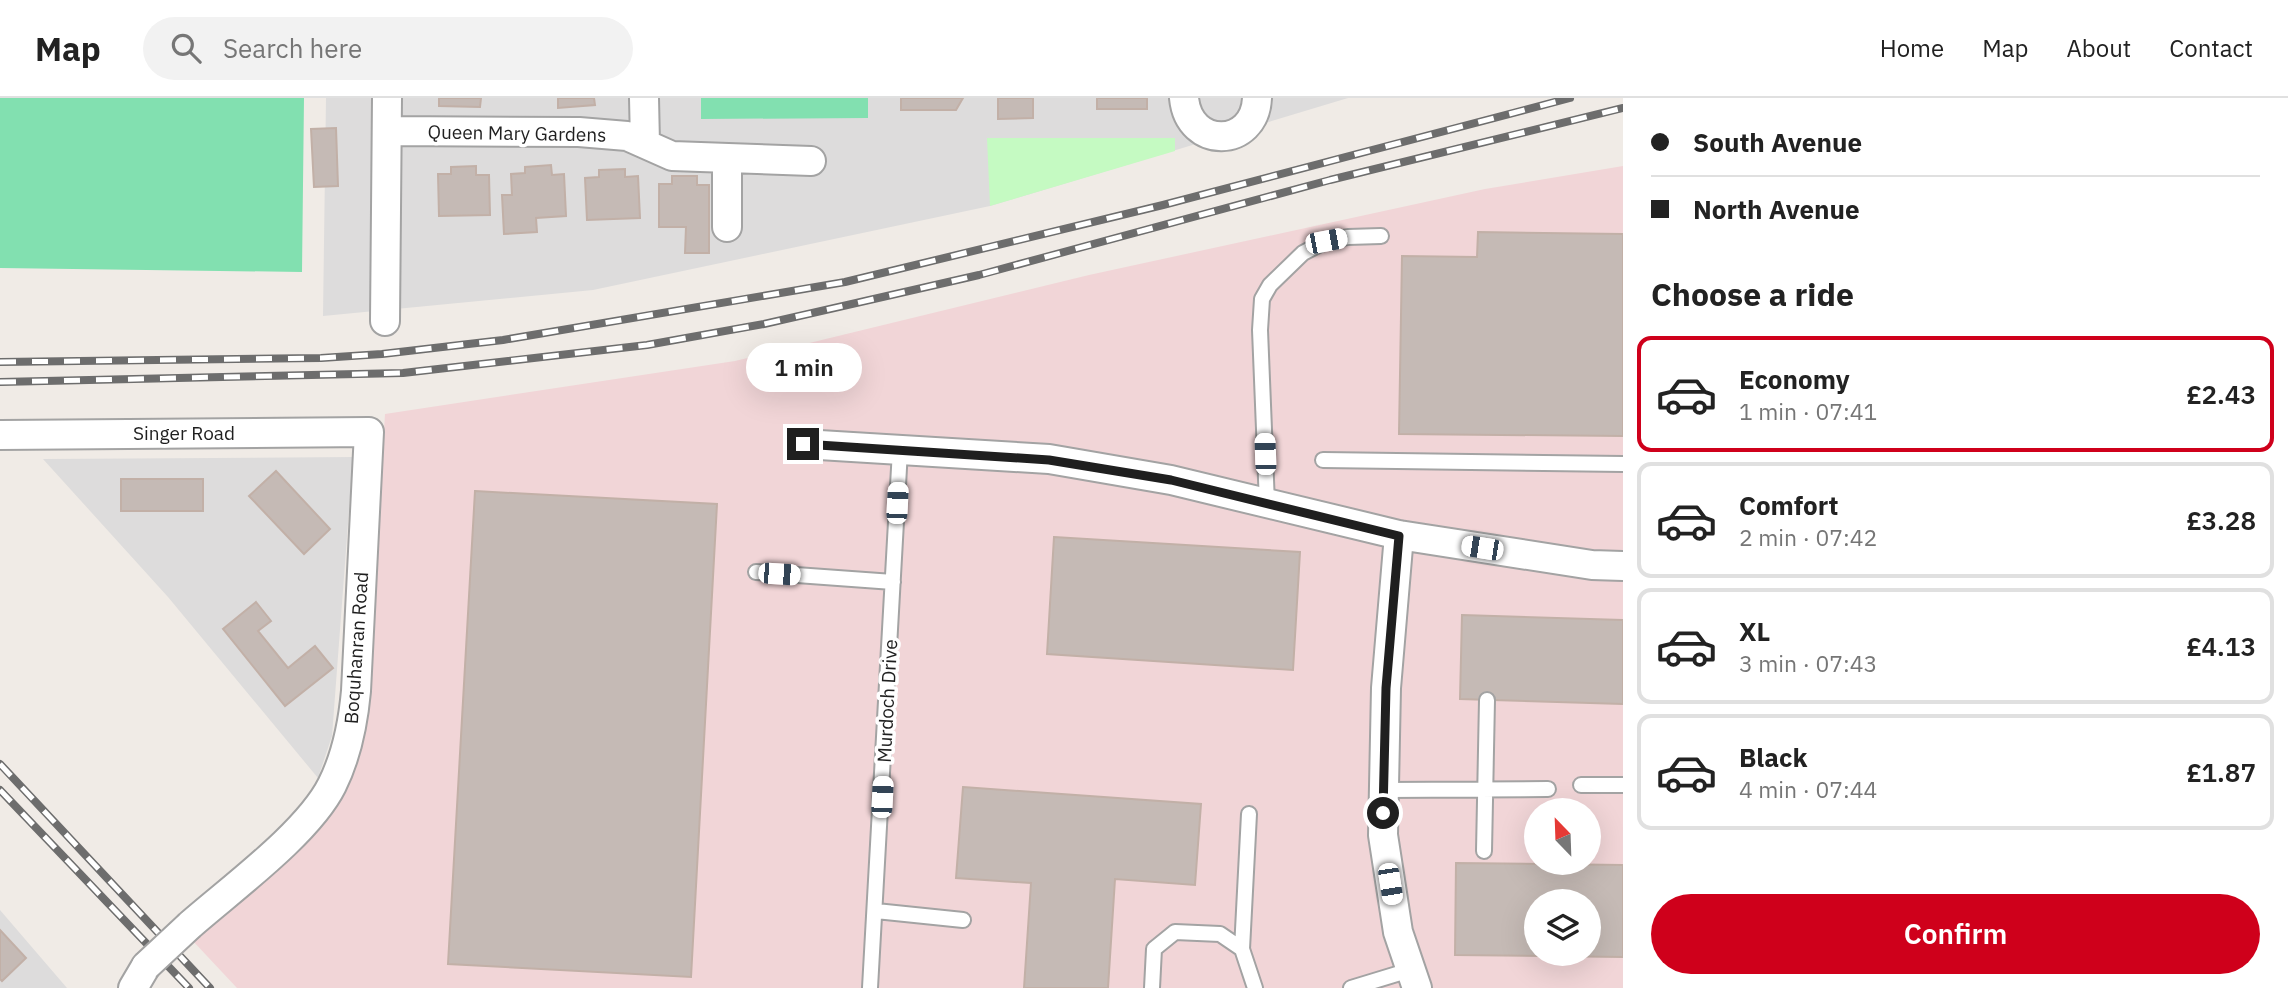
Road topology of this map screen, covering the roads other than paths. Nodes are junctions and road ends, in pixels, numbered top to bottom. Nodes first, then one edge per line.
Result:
1 (387, 98) edge
2 (644, 98) edge
3 (1184, 98) edge
4 (1257, 98) edge
5 (387, 131) junction
6 (645, 144) junction
7 (727, 159) junction
8 (811, 161) dead end
9 (727, 227) dead end
10 (1381, 236) dead end
11 (385, 321) dead end
12 (369, 432) joint
13 (0, 435) edge
14 (803, 444) dead end
15 (900, 450) junction
16 (1323, 460) dead end
17 (1623, 464) edge
18 (1267, 504) junction
19 (1399, 536) junction
20 (1623, 566) edge
21 (756, 572) dead end
22 (893, 582) junction
23 (1487, 700) dead end
24 (1581, 785) dead end
25 (1623, 785) edge
26 (1484, 789) junction
27 (1548, 789) dead end
28 (1384, 790) junction
29 (1249, 814) dead end
30 (1484, 851) dead end
31 (876, 911) junction
32 (963, 920) dead end
33 (1242, 949) junction
34 (139, 977) edge
35 (1413, 979) edge
36 (870, 988) edge
37 (1152, 988) edge
38 (1255, 988) edge
39 (1351, 988) edge

1 - 5 street
2 - 6 street
3 - 4 street
5 - 6 street, Queen Mary Gardens
5 - 11 street
6 - 7 street, Queen Mary Gardens
7 - 8 street, Queen Mary Gardens
7 - 9 street
10 - 18 lane
12 - 13 street, Singer Road
12 - 34 street, Boquhanran Road, bridge
14 - 15 street
15 - 18 street
15 - 22 lane, Murdoch Drive
16 - 17 lane
18 - 19 street
19 - 20 street
19 - 28 street
21 - 22 lane
22 - 31 lane, Murdoch Drive
23 - 26 lane
24 - 25 lane
26 - 27 lane
26 - 28 lane
26 - 30 lane
28 - 35 street
29 - 33 lane
31 - 32 lane
31 - 36 lane, Murdoch Drive
33 - 37 lane
33 - 38 lane
35 - 39 lane

